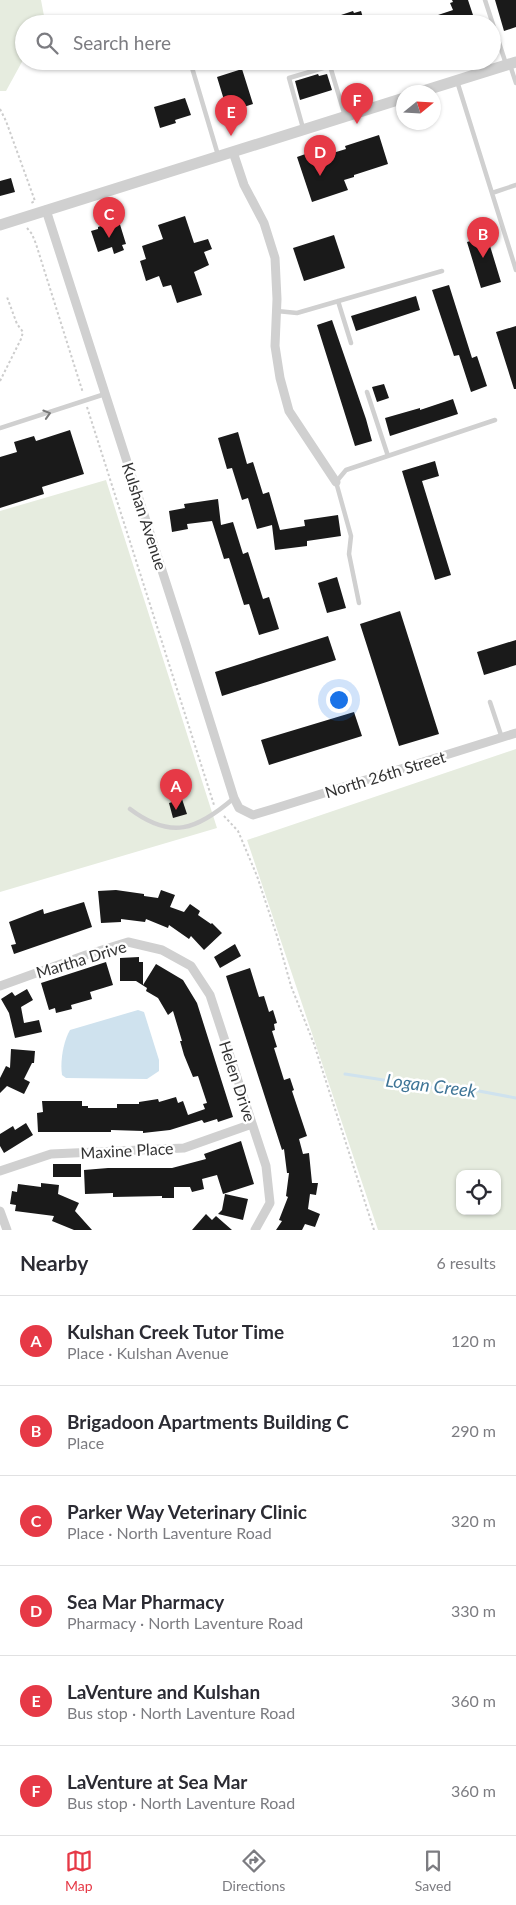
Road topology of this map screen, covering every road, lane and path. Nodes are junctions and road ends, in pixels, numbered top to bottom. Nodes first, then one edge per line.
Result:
1 (485, 0) edge
2 (491, 15) edge
3 (501, 39) edge
4 (511, 64) edge
5 (193, 70) edge
6 (316, 70) edge
7 (331, 70) edge
8 (492, 70) edge
9 (457, 81) junction
10 (516, 83) edge
11 (441, 86) edge
12 (396, 100) edge
13 (0, 110) edge
14 (346, 116) junction
15 (304, 129) junction
16 (233, 152) junction
17 (218, 156) junction
18 (516, 185) edge
19 (492, 193) junction
20 (36, 201) dead end
21 (46, 210) junction
22 (0, 225) edge
23 (27, 229) dead end
24 (516, 270) edge
25 (442, 271) dead end
26 (6, 297) dead end
27 (338, 301) junction
28 (277, 311) junction
29 (351, 343) dead end
30 (0, 381) edge
31 (82, 391) dead end
32 (367, 392) dead end
33 (106, 394) junction
34 (87, 406) dead end
35 (495, 420) dead end
36 (0, 428) edge
37 (388, 456) junction
38 (336, 482) junction
39 (359, 603) dead end
40 (490, 702) dead end
41 (516, 733) edge
42 (502, 738) junction
43 (234, 798) junction
44 (130, 809) dead end
45 (220, 811) junction
46 (162, 950) joint
47 (0, 986) edge
48 (252, 1124) junction
49 (0, 1171) edge
50 (0, 1210) edge
51 (7, 1230) edge
52 (255, 1230) edge
53 (374, 1230) edge

1 - 2 lane
3 - 4 lane
4 - 10 lane
5 - 17 lane
6 - 15 lane
7 - 14 lane
8 - 9 street
9 - 11 street
9 - 19 lane
12 - 14 street
13 - 20 path
14 - 15 street
15 - 16 street
16 - 17 street
16 - 28 street
17 - 21 street
18 - 19 lane
19 - 24 lane
21 - 22 street
21 - 33 street, Kulshan Avenue
23 - 31 path
25 - 27 lane
26 - 30 path
27 - 28 lane
27 - 29 lane
28 - 38 street
32 - 37 lane
36 -> 33 lane
33 - 43 street, Kulshan Avenue
34 - 45 path
35 - 37 lane
37 - 38 lane
38 - 39 lane
40 - 42 lane
41 - 42 street, North 26th Street
42 - 43 street, North 26th Street
43 - 45 lane
44 - 45 lane
45 - 53 path
46 - 47 street, Martha Drive
46 - 48 street, Helen Drive
48 - 49 street, Maxine Place
48 - 52 street, Helen Drive
50 - 51 street

